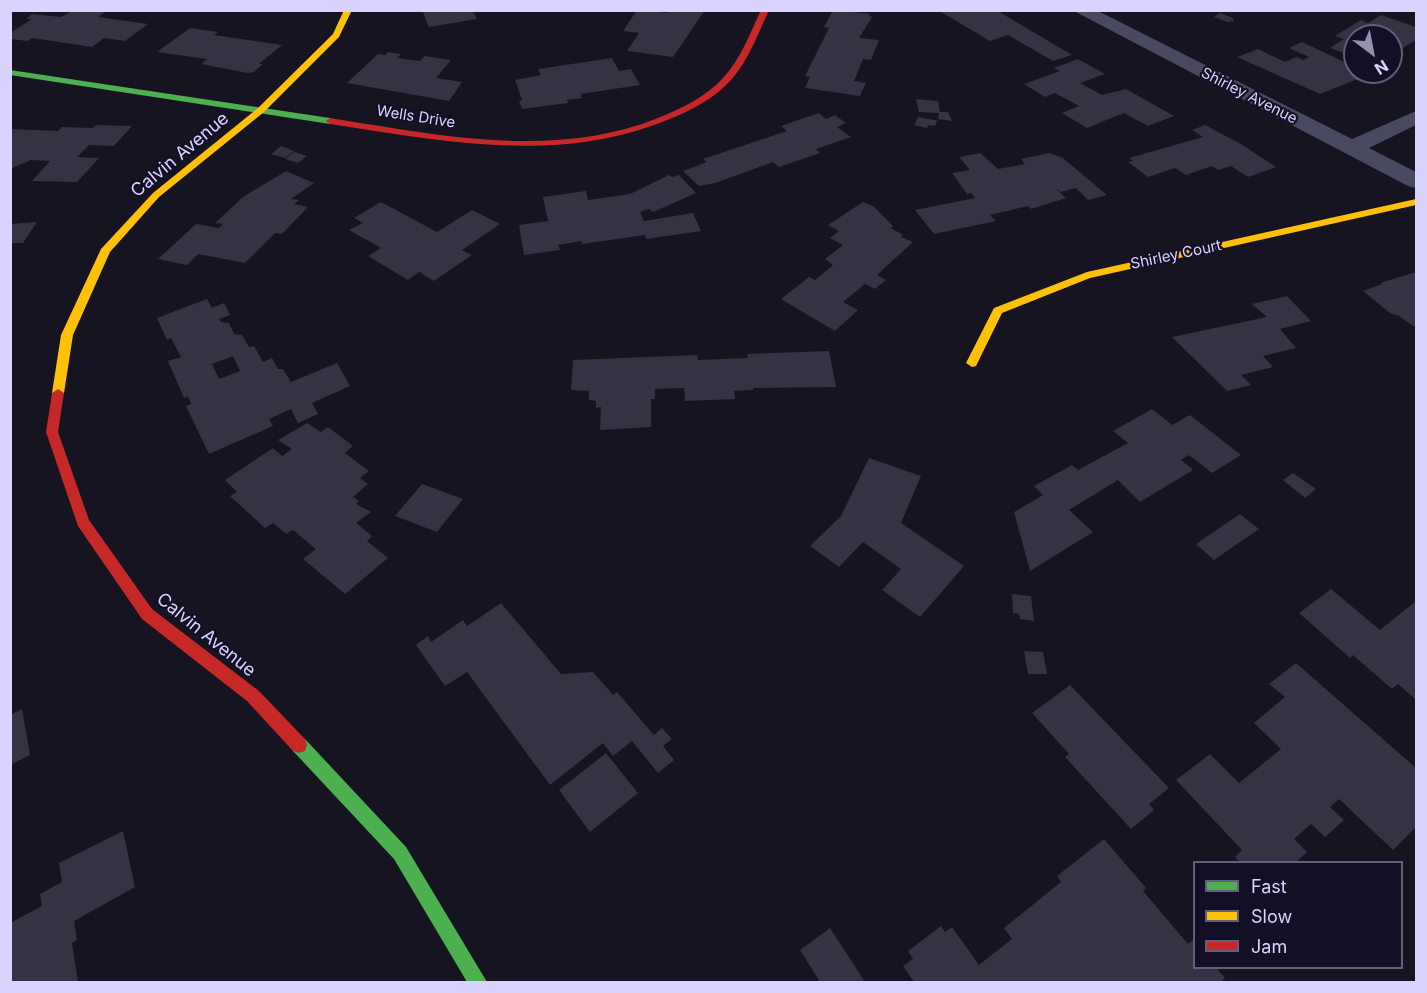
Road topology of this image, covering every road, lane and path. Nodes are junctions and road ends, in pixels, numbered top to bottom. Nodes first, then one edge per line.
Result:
1 (348, 10) edge
2 (765, 10) edge
3 (1081, 10) edge
4 (10, 72) edge
5 (261, 110) junction
6 (1416, 117) edge
7 (1352, 148) junction
8 (1416, 181) edge
9 (1416, 202) edge
10 (972, 363) dead end
11 (478, 982) edge

1 - 5 street, Calvin Avenue
2 - 5 street, Wells Drive
3 - 7 street, Shirley Avenue
4 - 5 street, Wells Drive
5 - 11 street, Calvin Avenue
6 - 7 street
7 - 8 street, Shirley Avenue
9 - 10 street, Shirley Court

